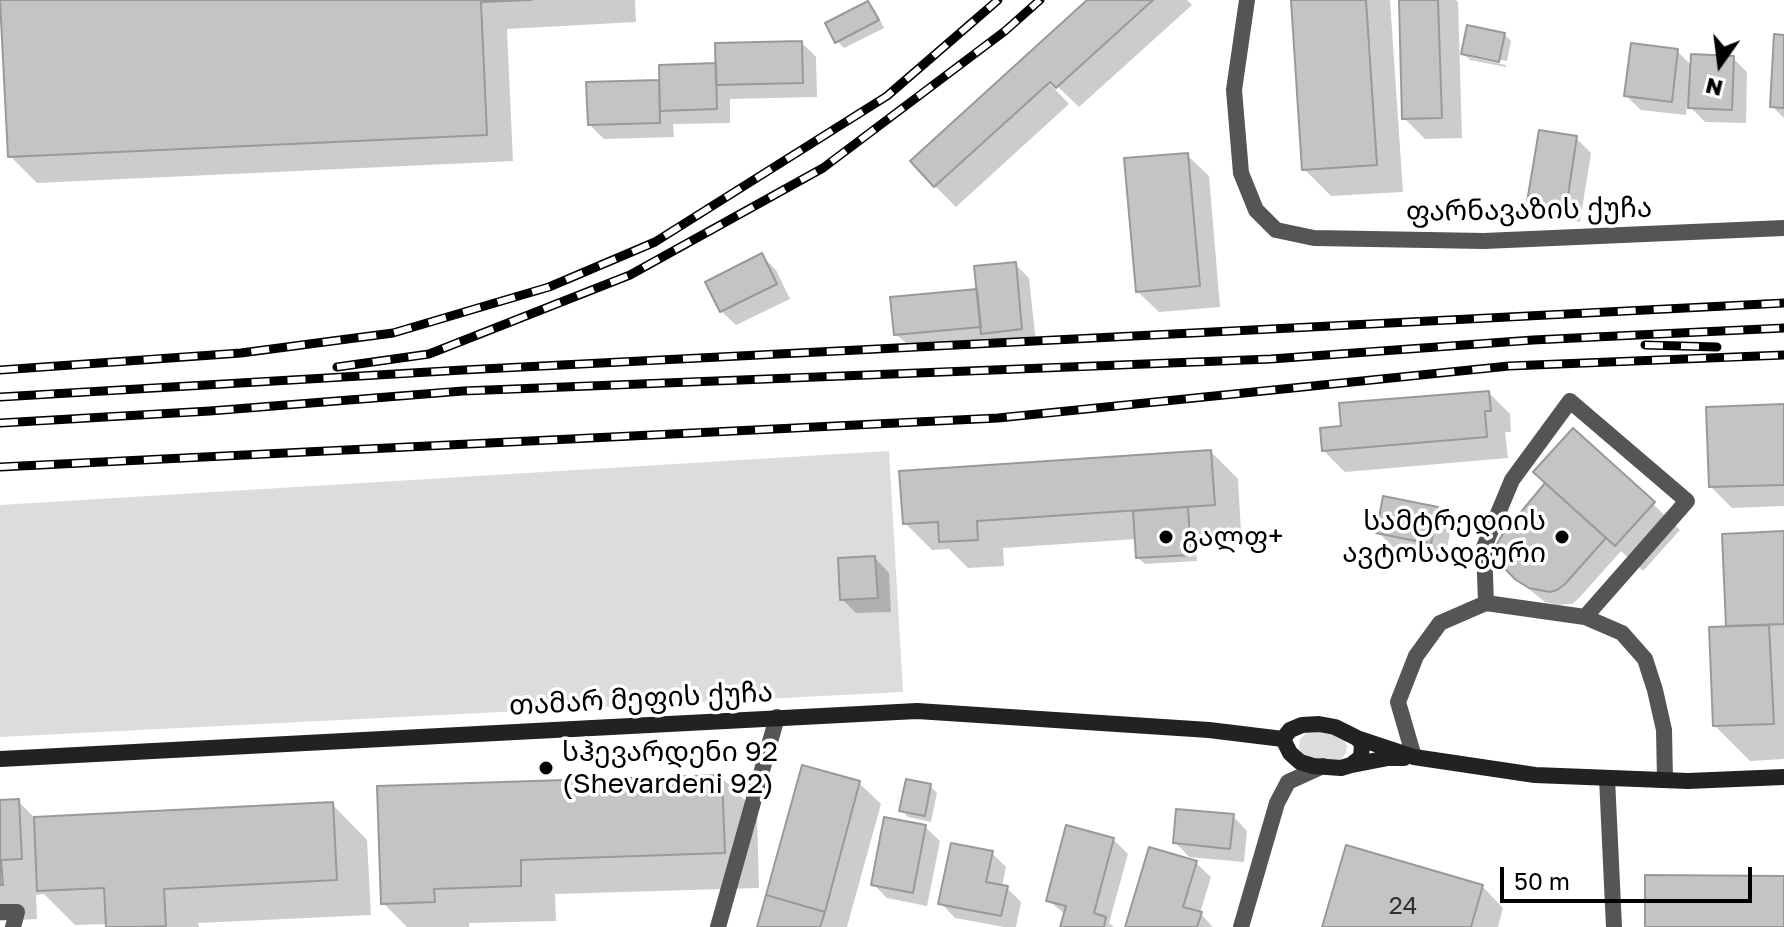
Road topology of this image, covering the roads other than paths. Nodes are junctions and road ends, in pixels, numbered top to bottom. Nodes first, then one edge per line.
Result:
1 (1247, 0) edge
2 (1784, 228) edge
3 (1486, 603) junction
4 (1585, 617) junction
5 (777, 717) junction
6 (1357, 738) junction
7 (1283, 739) junction
8 (1414, 757) junction
9 (0, 759) edge
10 (1351, 765) junction
11 (1323, 766) junction
12 (1784, 777) edge
13 (1607, 778) junction
14 (1665, 780) junction
15 (0, 912) edge
16 (13, 927) edge
17 (718, 927) edge
18 (1241, 927) edge
19 (1614, 927) edge

1 - 2 street, ფარნავაზის ქუჩა
3 - 4 street
3 - 4 street
3 - 8 street
4 - 14 street
5 - 7 main road, თამარ მეფის ქუჩა
5 - 9 main road, თამარ მეფის ქუჩა
5 - 17 street
6 - 7 main road, თამარ მეფის ქუჩა
6 - 8 main road, თამარ მეფის ქუჩა
6 - 10 main road
7 - 11 main road, თამარ მეფის ქუჩა
8 - 10 main road, თამარ მეფის ქუჩა
8 - 13 main road, თამარ მეფის ქუჩა
10 - 11 main road, თამარ მეფის ქუჩა
11 - 18 street
12 - 14 main road, თამარ მეფის ქუჩა
13 - 14 main road, თამარ მეფის ქუჩა
13 - 19 street
15 - 16 street

